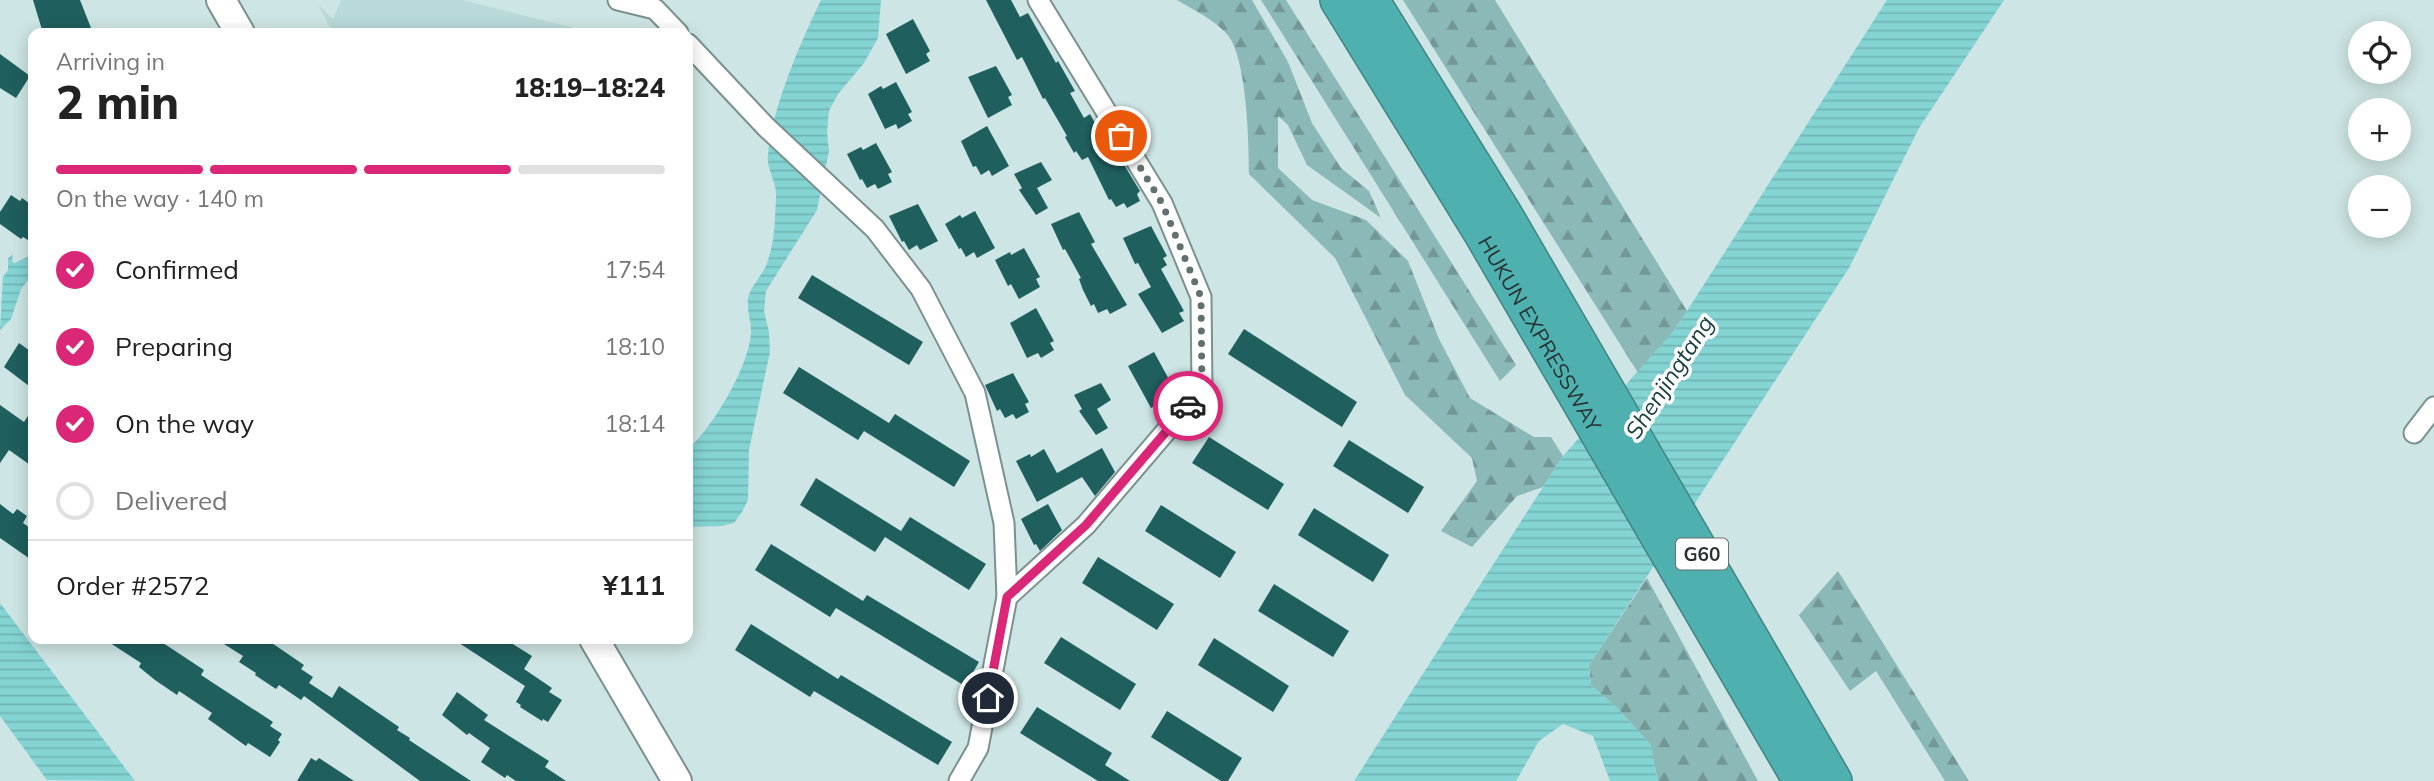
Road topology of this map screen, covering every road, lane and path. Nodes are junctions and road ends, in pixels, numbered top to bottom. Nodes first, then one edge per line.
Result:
1 (221, 0) edge
2 (618, 0) edge
3 (1038, 0) edge
4 (1338, 0) edge
5 (1371, 0) edge
6 (654, 5) edge
7 (237, 28) edge
8 (674, 28) edge
9 (693, 49) edge
10 (1557, 334) junction
11 (2434, 407) edge
12 (2414, 433) dead end
13 (1007, 597) junction
14 (597, 644) edge
15 (677, 781) edge
16 (959, 781) edge
17 (1801, 781) edge
18 (1834, 781) edge

1 - 7 main road
2 - 6 street
3 - 13 street
4 - 10 highway, HUKUN EXPRESSWAY / G60
5 - 10 highway, HUKUN EXPRESSWAY / G60
6 - 8 street
9 - 13 street
10 - 17 highway, HUKUN EXPRESSWAY / G60
10 - 18 highway, HUKUN EXPRESSWAY / G60
11 - 12 street
13 - 16 street
14 - 15 main road

